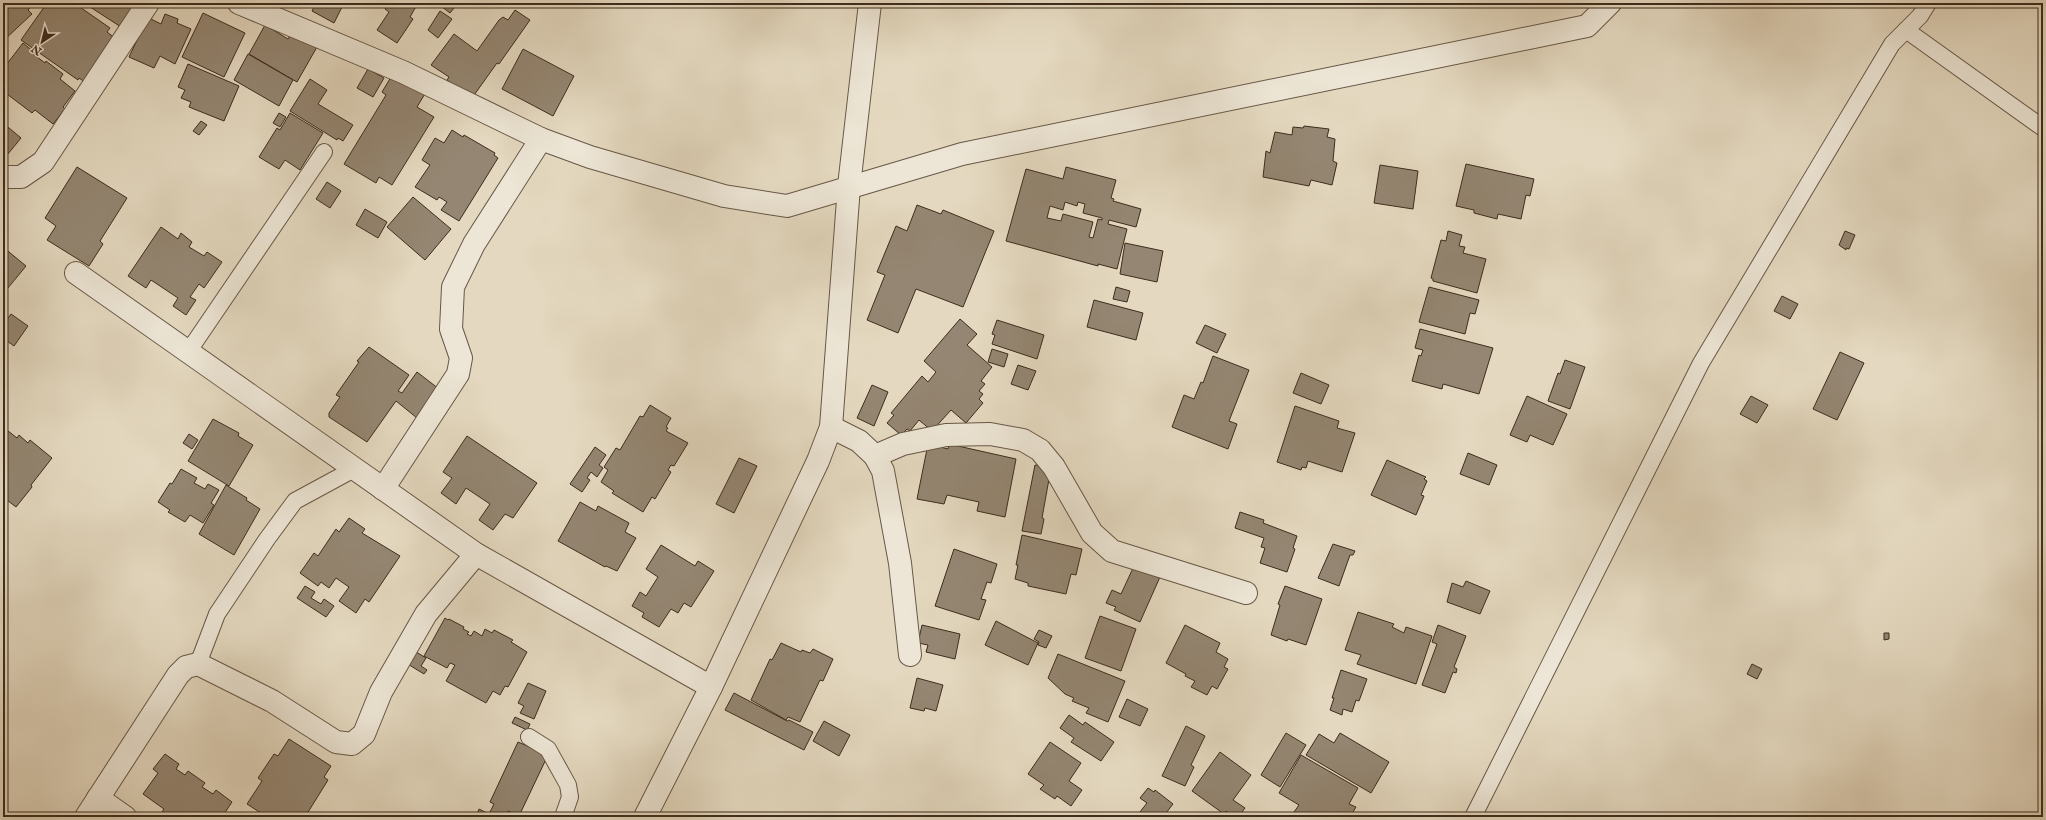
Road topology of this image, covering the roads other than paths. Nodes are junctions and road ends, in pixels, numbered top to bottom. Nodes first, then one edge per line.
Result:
1 (148, 3) edge
2 (239, 3) edge
3 (870, 3) edge
4 (1610, 3) edge
5 (1928, 3) edge
6 (283, 12) edge
7 (1906, 30) junction
8 (2043, 128) edge
9 (541, 140) junction
10 (324, 152) dead end
11 (3, 177) edge
12 (850, 186) junction
13 (76, 273) dead end
14 (188, 352) junction
15 (831, 427) junction
16 (875, 456) junction
17 (354, 469) junction
18 (383, 489) junction
19 (476, 554) junction
20 (1246, 593) dead end
21 (910, 655) dead end
22 (198, 664) junction
23 (711, 686) junction
24 (528, 737) dead end
25 (98, 798) junction
26 (86, 817) edge
27 (125, 817) edge
28 (563, 817) edge
29 (645, 817) edge
30 (1473, 817) edge

1 - 11 street
2 - 6 street
3 - 12 street
4 - 12 street
5 - 7 lane
6 - 9 street
7 - 8 lane
7 - 30 lane
9 - 12 street
9 - 18 street
10 - 14 lane
12 - 15 street
13 - 14 street
14 - 17 street
15 - 16 street
15 - 23 street
16 - 20 street
16 - 21 street
17 - 18 street
17 - 22 lane
18 - 19 street
19 - 22 street
19 - 23 street
22 - 25 street
23 - 29 street
24 - 28 lane
25 - 26 street
25 - 27 street

